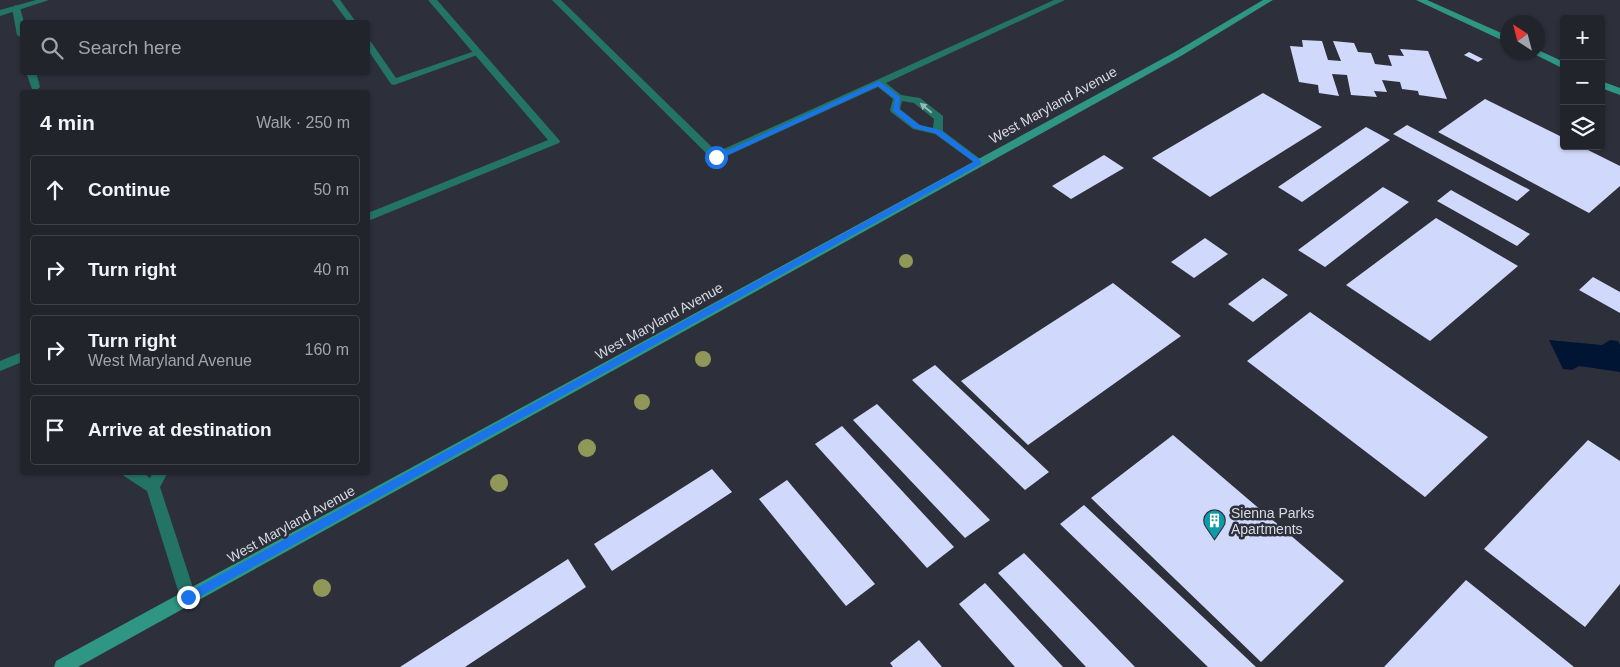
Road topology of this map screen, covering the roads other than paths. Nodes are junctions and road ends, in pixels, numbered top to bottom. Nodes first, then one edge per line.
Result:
1 (45, 0) edge
2 (336, 0) edge
3 (432, 0) edge
4 (556, 0) edge
5 (1061, 0) edge
6 (1269, 0) edge
7 (1420, 0) edge
8 (16, 8) junction
9 (0, 13) edge
10 (351, 20) edge
11 (20, 26) edge
12 (1500, 36) edge
13 (370, 47) edge
14 (478, 53) junction
15 (1545, 57) edge
16 (1560, 64) edge
17 (33, 75) edge
18 (879, 83) junction
19 (1605, 86) edge
20 (35, 87) dead end
21 (1620, 92) edge
22 (898, 98) junction
23 (938, 132) junction
24 (979, 163) junction
25 (370, 216) edge
26 (20, 358) edge
27 (0, 366) edge
28 (135, 475) edge
29 (159, 475) edge
30 (153, 487) junction
31 (188, 597) junction
32 (62, 667) edge

1 - 8 street
2 - 10 street
3 - 14 street
4 - 18 street
5 - 18 street
6 - 24 street, West Maryland Avenue
7 - 12 street
8 - 9 street
8 - 11 street
13 - 14 street
14 - 25 street
15 - 16 street
17 - 20 street
18 - 22 street
19 - 21 street
22 - 23 street
23 -> 22 street
23 - 24 street
24 - 31 street, West Maryland Avenue
26 - 27 street
28 - 30 street
29 - 30 street
30 - 31 street
31 - 32 street, West Maryland Avenue

